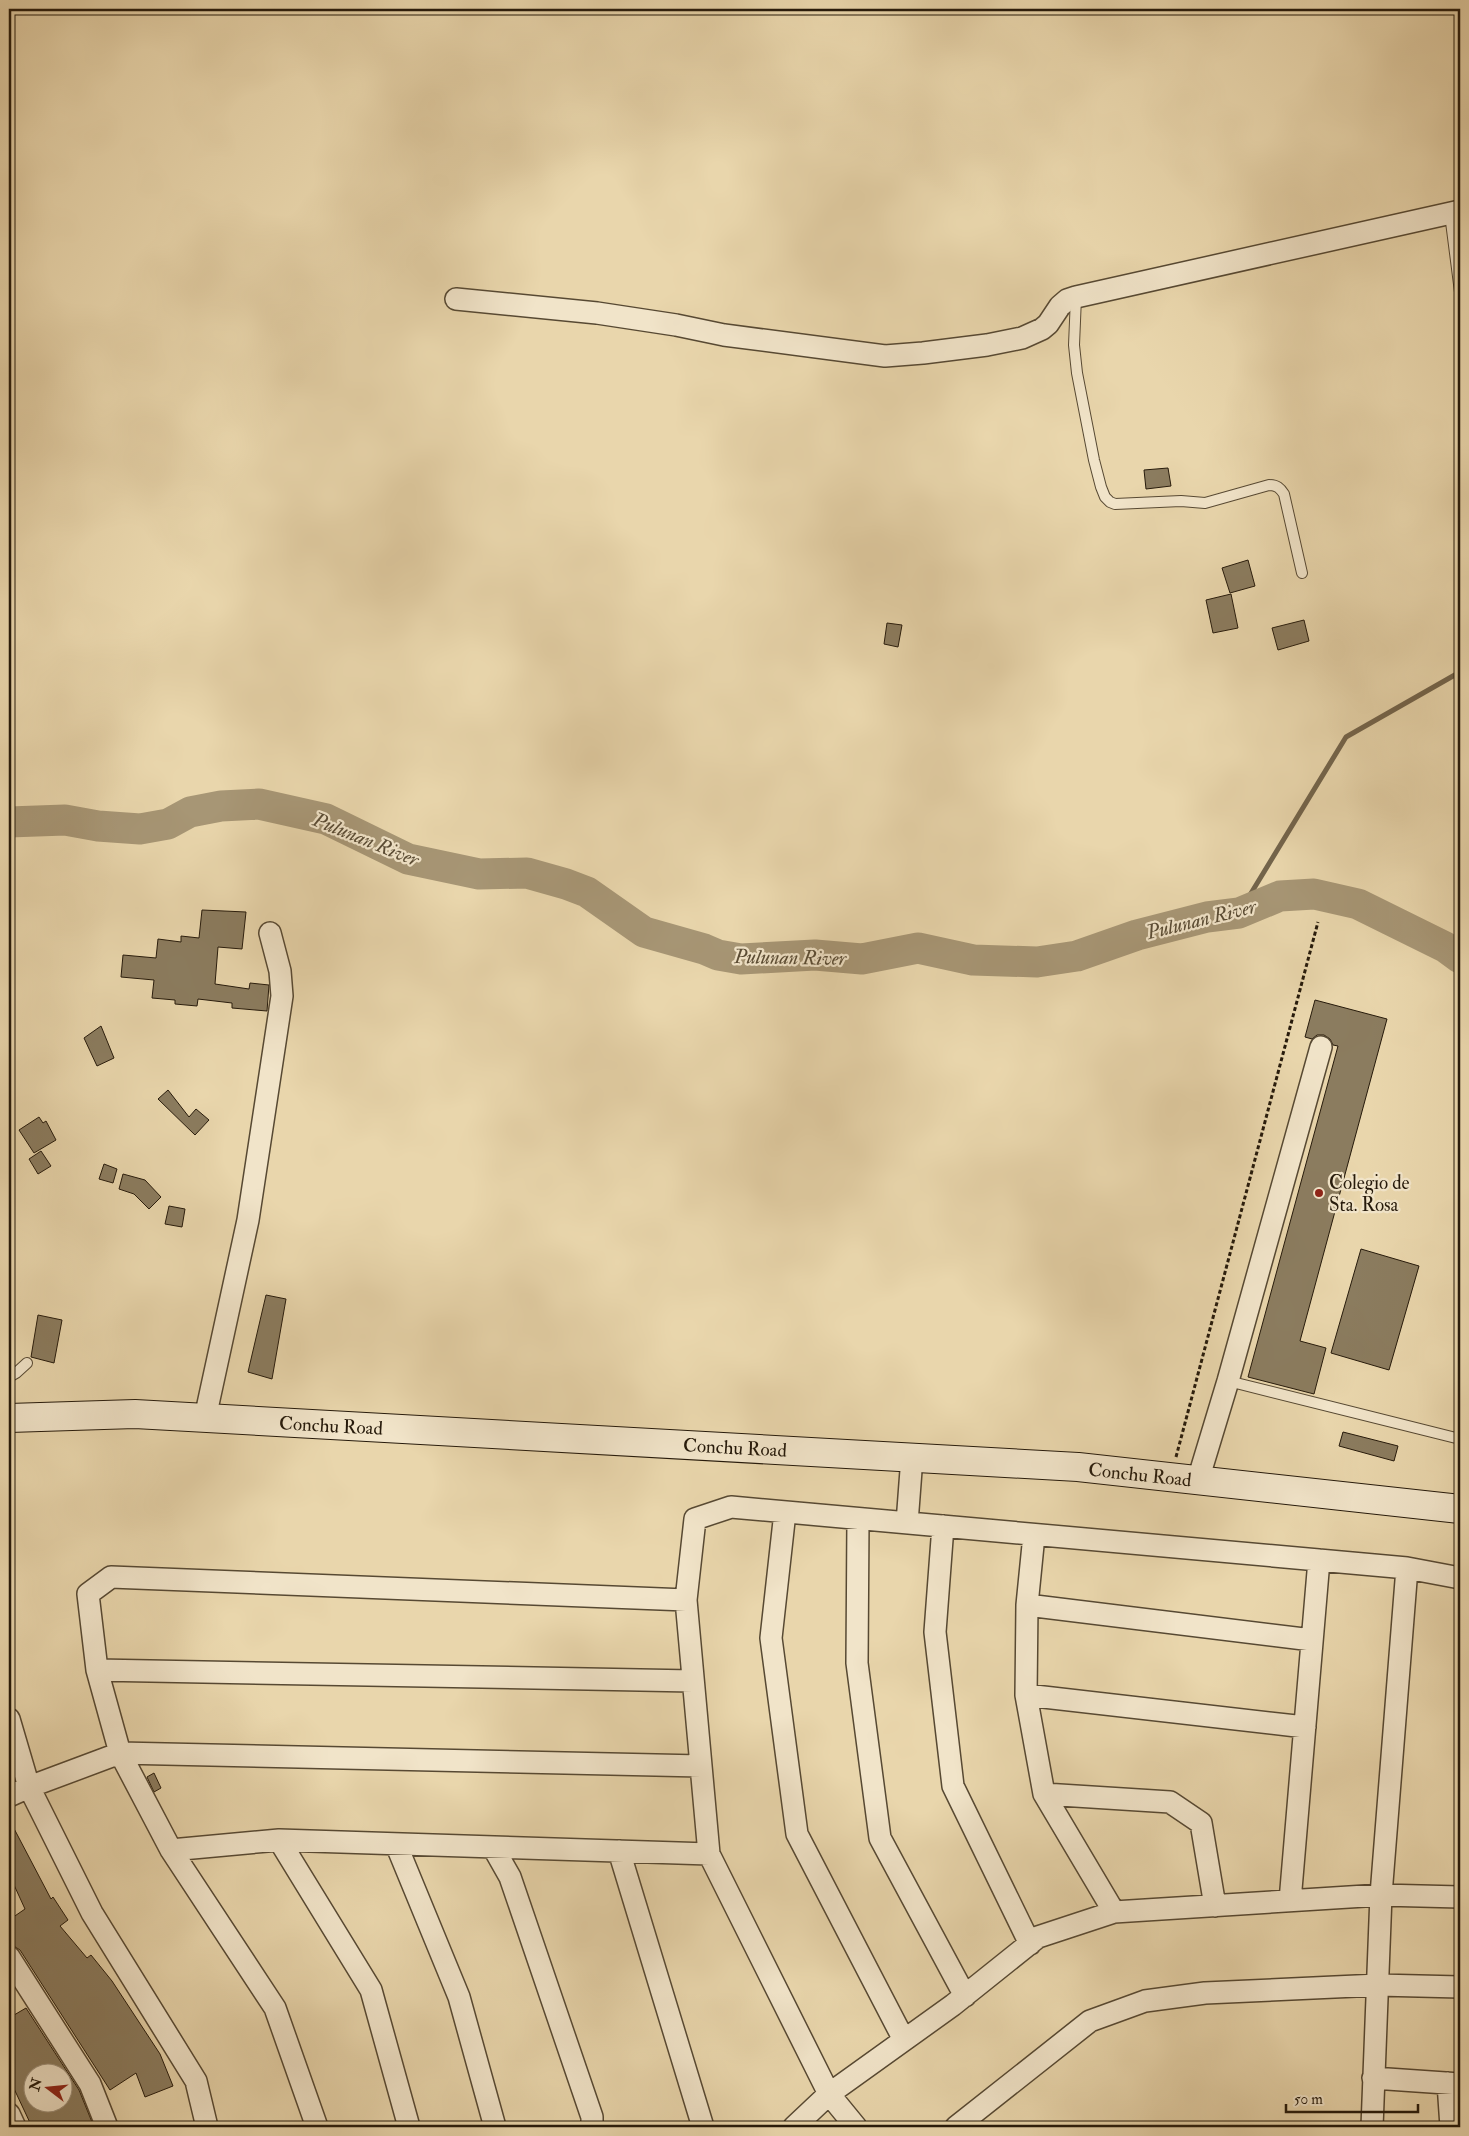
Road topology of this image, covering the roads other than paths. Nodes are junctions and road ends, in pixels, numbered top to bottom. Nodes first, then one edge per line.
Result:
1 (1455, 212) edge
2 (1460, 292) edge
3 (1076, 297) junction
4 (456, 299) dead end
5 (1302, 574) dead end
6 (270, 933) dead end
7 (1321, 1047) dead end
8 (27, 1363) dead end
9 (9, 1377) edge
10 (1228, 1381) junction
11 (9, 1418) edge
12 (205, 1418) junction
13 (1460, 1439) edge
14 (912, 1458) junction
15 (1198, 1480) junction
16 (1460, 1509) edge
17 (785, 1512) junction
18 (858, 1519) junction
19 (907, 1523) junction
20 (943, 1526) junction
21 (1034, 1534) junction
22 (1319, 1560) junction
23 (1407, 1568) junction
24 (1460, 1578) edge
25 (686, 1600) junction
26 (1027, 1605) junction
27 (1312, 1640) junction
28 (97, 1670) junction
29 (693, 1681) junction
30 (1026, 1695) junction
31 (9, 1719) edge
32 (1305, 1727) junction
33 (120, 1753) junction
34 (701, 1766) junction
35 (29, 1787) junction
36 (1044, 1794) junction
37 (9, 1796) edge
38 (279, 1840) junction
39 (396, 1844) junction
40 (494, 1847) junction
41 (171, 1850) junction
42 (619, 1851) junction
43 (709, 1854) junction
44 (1381, 1895) junction
45 (1460, 1897) edge
46 (1290, 1901) junction
47 (1215, 1906) junction
48 (1114, 1912) junction
49 (1030, 1944) junction
50 (9, 1957) edge
51 (1378, 1985) junction
52 (17, 1986) edge
53 (1460, 1987) edge
54 (965, 1996) junction
55 (904, 2040) junction
56 (1373, 2078) junction
57 (1454, 2084) edge
58 (828, 2094) junction
59 (9, 2114) edge
60 (15, 2127) edge
61 (106, 2127) edge
62 (208, 2127) edge
63 (317, 2127) edge
64 (409, 2127) edge
65 (494, 2127) edge
66 (592, 2127) edge
67 (703, 2127) edge
68 (794, 2127) edge
69 (856, 2127) edge
70 (956, 2127) edge
71 (1372, 2127) edge
72 (1450, 2127) edge

1 - 2 lane
1 - 3 street
3 - 4 street
3 - 5 lane
6 - 12 street
7 - 10 street
8 - 9 lane
10 - 13 lane
10 - 15 street
11 - 12 main road, Conchu Road
12 - 14 main road, Conchu Road
14 - 15 main road, Conchu Road
14 - 19 street
15 - 16 main road, Conchu Road
17 - 18 street
17 - 25 street
17 - 55 street
18 - 19 street
18 - 54 street
19 - 20 street
20 - 21 street
20 - 49 street
21 - 22 street
21 - 26 street
22 - 23 street
22 - 27 street
23 - 24 street
23 - 44 street
25 - 28 street
25 - 29 street
26 - 27 street
26 - 30 street
27 - 32 street
28 - 29 street
28 - 33 street
29 - 34 street
30 - 32 street
30 - 36 street
31 - 35 street
32 - 46 street
33 - 34 street
33 - 35 street
33 - 41 street
34 - 43 street
35 - 37 street
35 - 62 street
36 - 47 street
36 - 48 street
38 - 39 street
38 - 41 street
38 - 64 street
39 - 40 street
39 - 65 street
40 - 42 street
40 - 66 street
41 - 63 street
42 - 43 street
42 - 67 street
43 - 58 street
44 - 45 street
44 - 46 street
44 - 51 street
46 - 47 street
47 - 48 street
48 - 49 street
49 - 54 street
50 - 52 street
51 - 53 street
51 - 56 street
51 - 70 street
52 - 61 street
54 - 55 street
55 - 58 street
56 - 57 street
56 - 71 street
57 - 72 street
58 - 68 street
58 - 69 street
59 - 60 street

